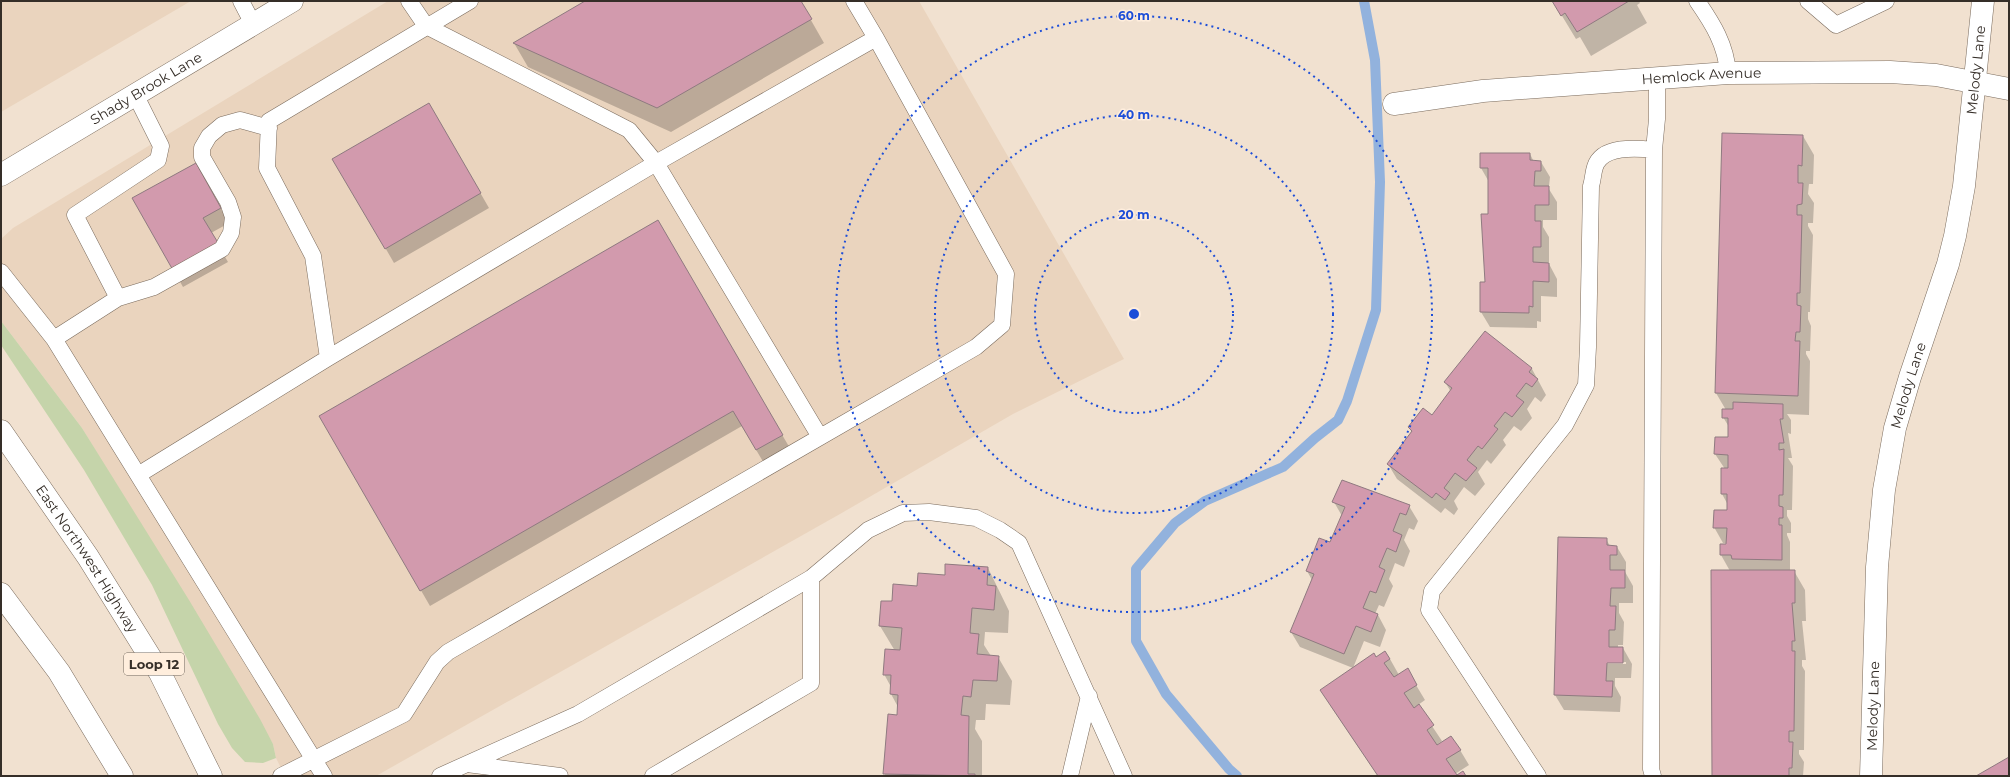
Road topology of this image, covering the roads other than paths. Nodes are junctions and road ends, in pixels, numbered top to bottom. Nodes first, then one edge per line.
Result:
1 (241, 1) edge
2 (292, 1) edge
3 (409, 1) edge
4 (470, 1) edge
5 (854, 1) edge
6 (1697, 1) edge
7 (1808, 1) edge
8 (1886, 1) edge
9 (1983, 1) edge
10 (253, 24) junction
11 (426, 26) junction
12 (876, 38) junction
13 (1728, 73) junction
14 (1657, 79) junction
15 (1975, 82) junction
16 (2009, 89) edge
17 (135, 94) junction
18 (1394, 104) dead end
19 (268, 128) junction
20 (1654, 150) junction
21 (656, 163) junction
22 (1, 175) edge
23 (1, 272) edge
24 (118, 298) junction
25 (54, 339) junction
26 (328, 358) junction
27 (1, 431) edge
28 (820, 437) junction
29 (138, 475) junction
30 (811, 578) junction
31 (1, 594) edge
32 (1089, 696) junction
33 (313, 759) junction
34 (467, 764) junction
35 (122, 776) edge
36 (211, 776) edge
37 (281, 776) edge
38 (324, 776) edge
39 (440, 776) edge
40 (560, 776) edge
41 (653, 776) edge
42 (1070, 776) edge
43 (1124, 776) edge
44 (1538, 776) edge
45 (1653, 776) edge
46 (1871, 776) edge

1 - 10 lane
2 - 10 street, Shady Brook Lane
3 - 11 lane
4 - 11 lane
5 - 12 lane
6 - 13 lane
7 - 8 lane
9 - 15 street, Melody Lane
10 - 17 street, Shady Brook Lane
11 - 19 lane
11 - 21 lane
12 - 21 lane
12 - 28 lane
13 - 14 street, Hemlock Avenue
13 - 15 street, Hemlock Avenue
14 - 18 street, Hemlock Avenue
14 - 20 lane
15 - 16 street, Hemlock Avenue
15 - 46 street, Melody Lane
17 - 22 street, Shady Brook Lane
17 - 24 lane
19 - 24 lane
19 - 26 lane
20 - 44 lane
20 - 45 lane
21 - 26 lane
21 - 28 lane
23 - 25 lane
24 - 25 lane
25 - 29 lane
26 - 29 lane
27 - 36 street, East Northwest Highway / Loop 12
28 - 33 lane
29 - 33 lane
30 - 32 lane
30 - 34 lane
30 - 41 lane
31 - 35 street
32 - 42 lane
32 - 43 lane
33 - 37 lane
33 - 38 lane
34 - 39 lane
34 - 40 lane

